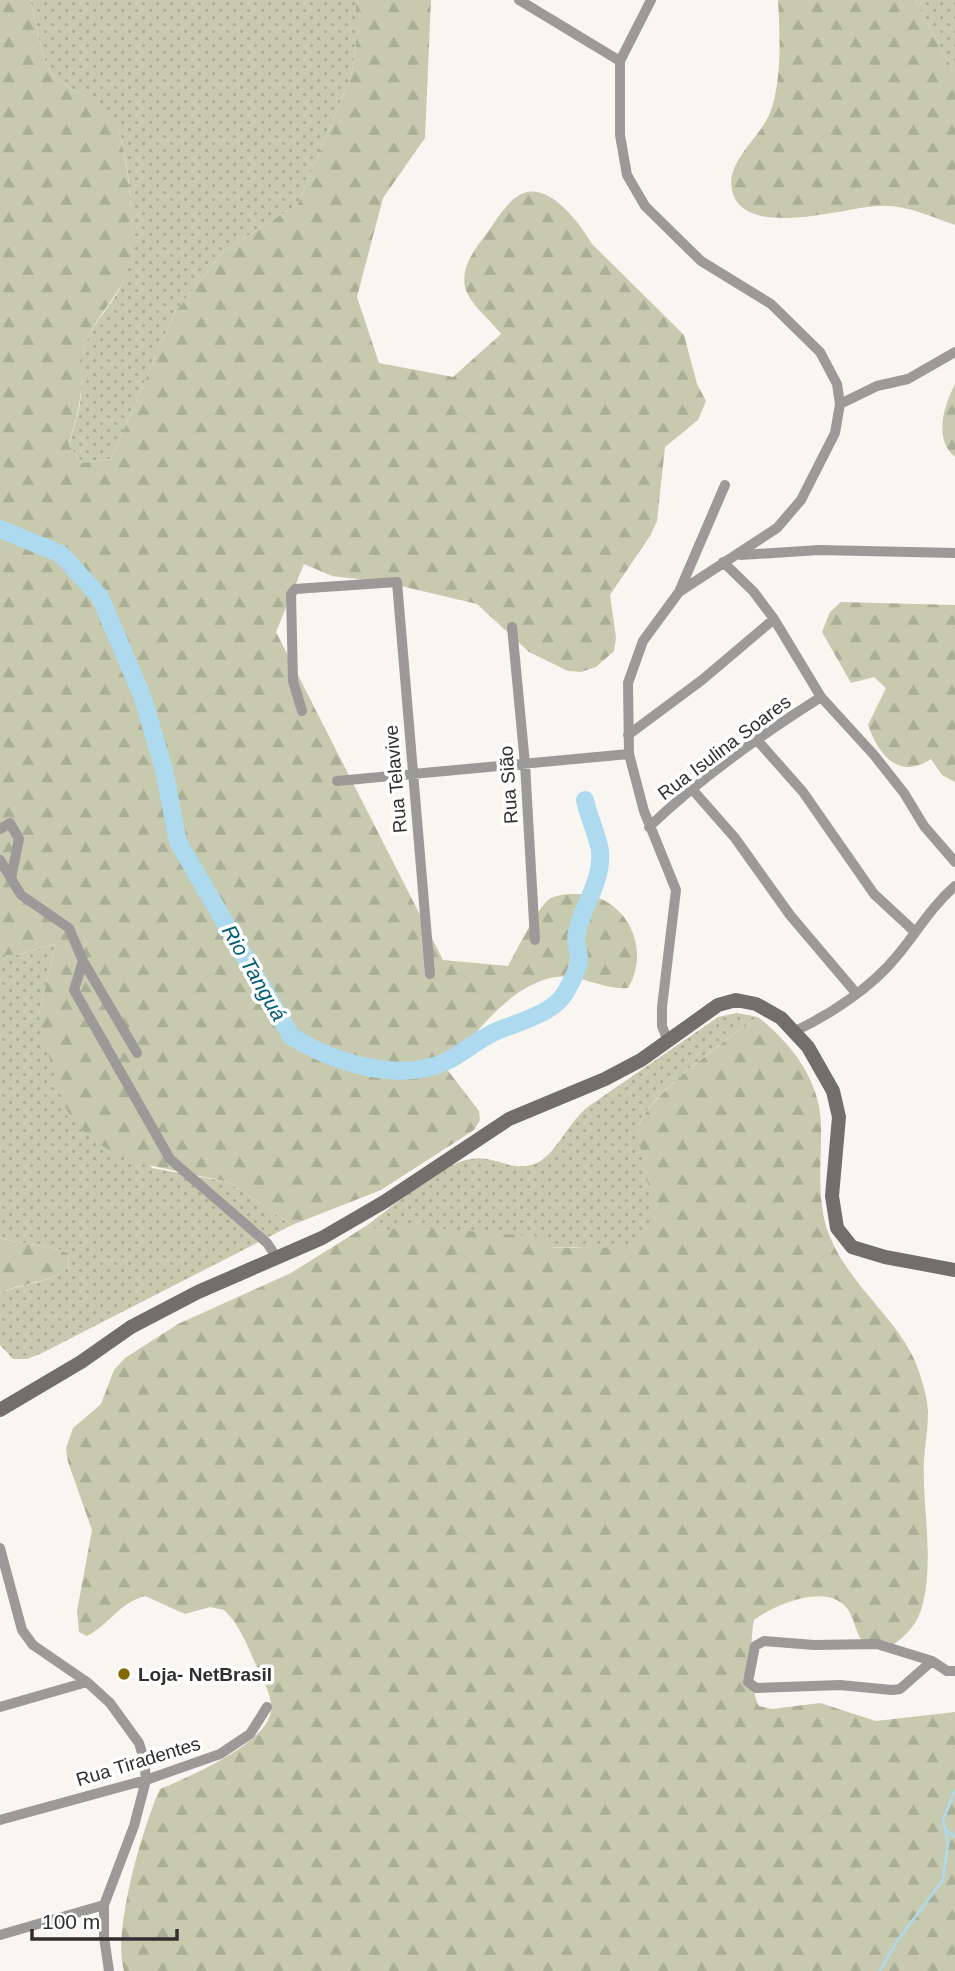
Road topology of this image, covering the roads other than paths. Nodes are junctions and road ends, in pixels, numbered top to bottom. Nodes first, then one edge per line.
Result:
1 (519, 0) edge
2 (651, 0) edge
3 (620, 61) junction
4 (955, 352) edge
5 (840, 404) junction
6 (725, 485) dead end
7 (955, 553) edge
8 (738, 556) junction
9 (723, 562) junction
10 (679, 592) junction
11 (774, 618) junction
12 (512, 627) dead end
13 (821, 697) junction
14 (302, 711) dead end
15 (628, 735) junction
16 (757, 740) junction
17 (629, 754) junction
18 (525, 764) junction
19 (412, 773) junction
20 (337, 781) dead end
21 (692, 789) junction
22 (649, 827) junction
23 (0, 829) edge
24 (0, 860) edge
25 (955, 862) edge
26 (10, 878) junction
27 (955, 886) edge
28 (914, 931) junction
29 (535, 940) dead end
30 (83, 961) junction
31 (430, 974) dead end
32 (856, 993) junction
33 (793, 1032) junction
34 (668, 1041) junction
35 (137, 1053) dead end
36 (277, 1258) junction
37 (955, 1270) edge
38 (0, 1410) edge
39 (0, 1548) edge
40 (5, 1589) edge
41 (932, 1661) junction
42 (955, 1671) edge
43 (87, 1682) junction
44 (0, 1707) edge
45 (267, 1707) dead end
46 (146, 1780) junction
47 (0, 1820) edge
48 (104, 1905) junction
49 (0, 1935) edge
50 (109, 1971) edge

1 - 3 street
2 - 3 street
3 - 5 street
4 - 5 street
5 - 8 street
6 - 10 street
7 - 8 street
8 - 9 street
9 - 10 street
9 - 11 street
10 - 15 street
11 - 13 street
11 - 15 street
12 - 18 street, Rua Sião
13 - 16 street, Rua Isulina Soares
13 - 25 street
14 - 19 street, Rua Telavive
15 - 17 street
16 - 21 street, Rua Isulina Soares
16 - 28 street
17 - 18 street
17 - 22 street
18 - 19 street
18 - 29 street, Rua Sião
19 - 20 street
19 - 31 street, Rua Telavive
21 - 22 street, Rua Isulina Soares
21 - 32 street
22 - 34 street
23 - 26 street
24 - 26 street
26 - 30 street
27 - 28 street
28 - 32 street
30 - 35 street
30 - 36 street
32 - 33 street
33 - 34 main road
33 - 37 main road
34 - 36 main road
36 - 38 main road
39 - 40 street
40 - 43 street
41 - 41 street
41 - 42 street
43 - 44 street
43 - 46 street
45 - 46 street, Rua Tiradentes
46 - 47 street, Rua Tiradentes
46 - 48 street
48 - 49 street
48 - 50 street

